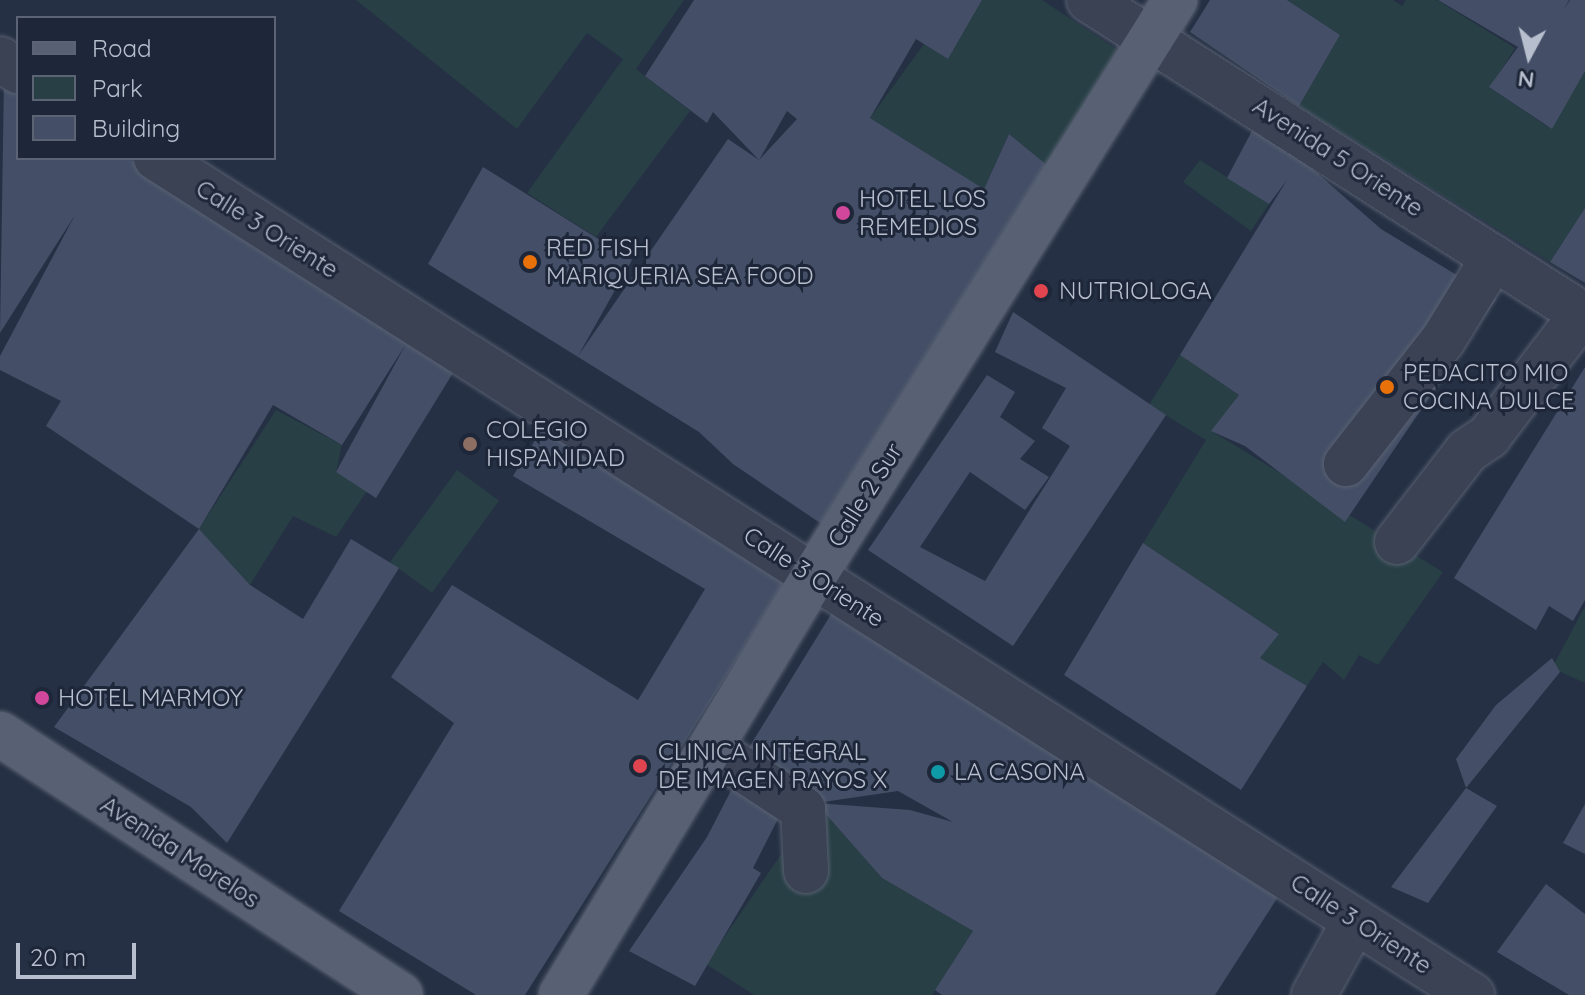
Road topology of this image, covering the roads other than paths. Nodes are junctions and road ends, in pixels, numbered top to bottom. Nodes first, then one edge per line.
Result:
1 (1089, 0) edge
2 (1175, 0) edge
3 (1152, 38) junction
4 (159, 160) edge
5 (1494, 257) junction
6 (1583, 315) edge
7 (1346, 464) dead end
8 (1397, 542) dead end
9 (814, 576) junction
10 (0, 734) edge
11 (710, 748) junction
12 (806, 871) dead end
13 (1355, 920) junction
14 (401, 995) edge
15 (561, 995) edge
16 (1314, 995) edge
17 (1472, 995) edge

1 - 3 street, Avenida 5 Oriente
2 - 3 main road, Calle 2 Sur
3 - 5 street, Avenida 5 Oriente
3 - 9 main road, Calle 2 Sur
4 - 9 street, Calle 3 Oriente
5 - 6 street, Avenida 5 Oriente
5 - 7 street
6 - 8 street
9 - 11 main road, Calle 2 Sur
9 - 13 street, Calle 3 Oriente
10 - 14 main road, Avenida Morelos
11 - 12 street
11 - 15 main road, Calle 2 Sur
13 - 16 street
13 - 17 street, Calle 3 Oriente

